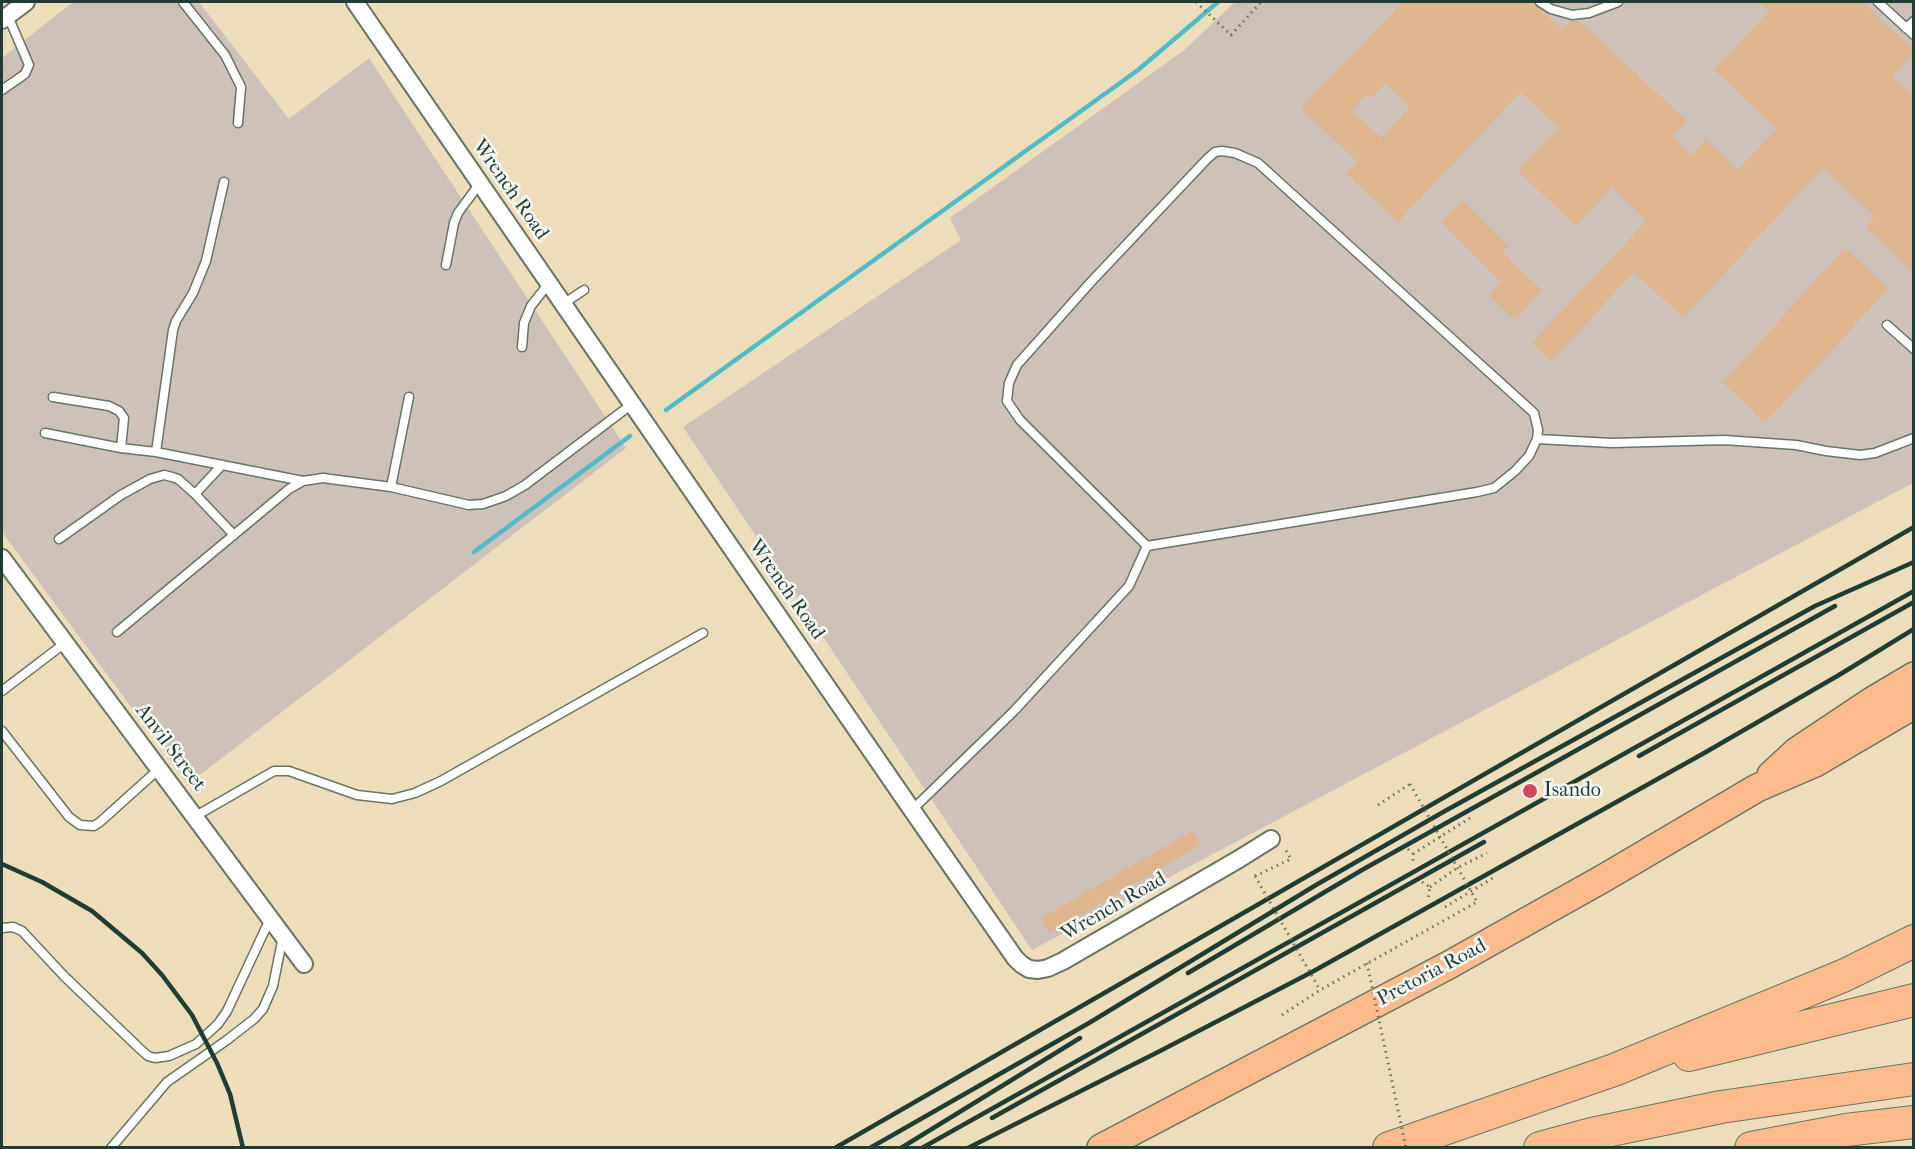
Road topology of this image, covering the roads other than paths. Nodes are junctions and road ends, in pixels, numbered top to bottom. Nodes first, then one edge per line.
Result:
1 (26, 2) edge
2 (183, 2) edge
3 (356, 2) edge
4 (1540, 2) edge
5 (1618, 2) edge
6 (1878, 2) edge
7 (5, 18) edge
8 (1914, 21) edge
9 (1906, 28) junction
10 (1914, 35) edge
11 (2, 90) edge
12 (238, 123) dead end
13 (224, 182) dead end
14 (480, 183) junction
15 (446, 265) dead end
16 (549, 283) junction
17 (584, 290) dead end
18 (563, 304) junction
19 (1887, 325) dead end
20 (522, 346) dead end
21 (1914, 349) edge
22 (53, 397) dead end
23 (409, 397) dead end
24 (632, 404) junction
25 (45, 433) dead end
26 (1914, 438) edge
27 (1538, 439) junction
28 (121, 448) junction
29 (156, 452) junction
30 (222, 465) junction
31 (303, 482) junction
32 (391, 487) junction
33 (195, 494) junction
34 (234, 535) junction
35 (59, 539) dead end
36 (1147, 546) junction
37 (2, 558) edge
38 (117, 632) dead end
39 (703, 633) dead end
40 (65, 643) junction
41 (1914, 676) edge
42 (2, 691) edge
43 (1914, 705) edge
44 (2, 731) edge
45 (159, 768) junction
46 (1756, 788) junction
47 (912, 810) junction
48 (194, 816) junction
49 (1271, 839) dead end
50 (270, 919) junction
51 (2, 928) edge
52 (283, 935) junction
53 (1914, 941) edge
54 (304, 964) dead end
55 (1914, 1000) edge
56 (1614, 1070) junction
57 (1914, 1078) edge
58 (1914, 1122) edge
59 (111, 1148) edge
60 (1101, 1148) edge
61 (1389, 1148) edge
62 (1540, 1148) edge
63 (1751, 1148) edge

1 - 7 street
2 - 12 lane
3 - 14 street, Wrench Road
4 - 5 lane
6 - 9 lane
7 - 11 lane
8 - 9 lane
9 - 10 lane
13 - 29 lane
14 - 15 lane
14 - 16 street, Wrench Road
16 - 18 street, Wrench Road
16 - 20 lane
17 - 18 lane
18 - 24 street, Wrench Road
19 - 21 lane
22 - 28 lane
23 - 32 lane
24 - 32 lane
24 - 47 street, Wrench Road
25 - 28 lane
26 - 27 lane
27 - 36 lane
27 - 36 lane
28 - 29 lane
29 - 30 lane
30 - 31 lane
30 - 33 lane
31 - 32 lane
31 - 34 lane
33 - 34 lane
33 - 35 lane
34 - 38 lane
36 - 47 lane
37 - 40 street, Anvil Street
39 - 48 lane
40 - 42 lane
40 - 45 street, Anvil Street
41 - 46 main road, Pretoria Road
43 - 46 main road, Pretoria Road
44 - 45 lane
45 - 48 street, Anvil Street
46 - 60 main road, Pretoria Road
47 - 49 street, Wrench Road
48 - 50 street, Anvil Street
50 - 51 lane
50 - 52 street, Anvil Street
52 - 54 street, Anvil Street
52 - 59 lane
53 - 56 highway
55 - 56 highway
56 - 61 highway
57 - 62 highway
58 - 63 highway

